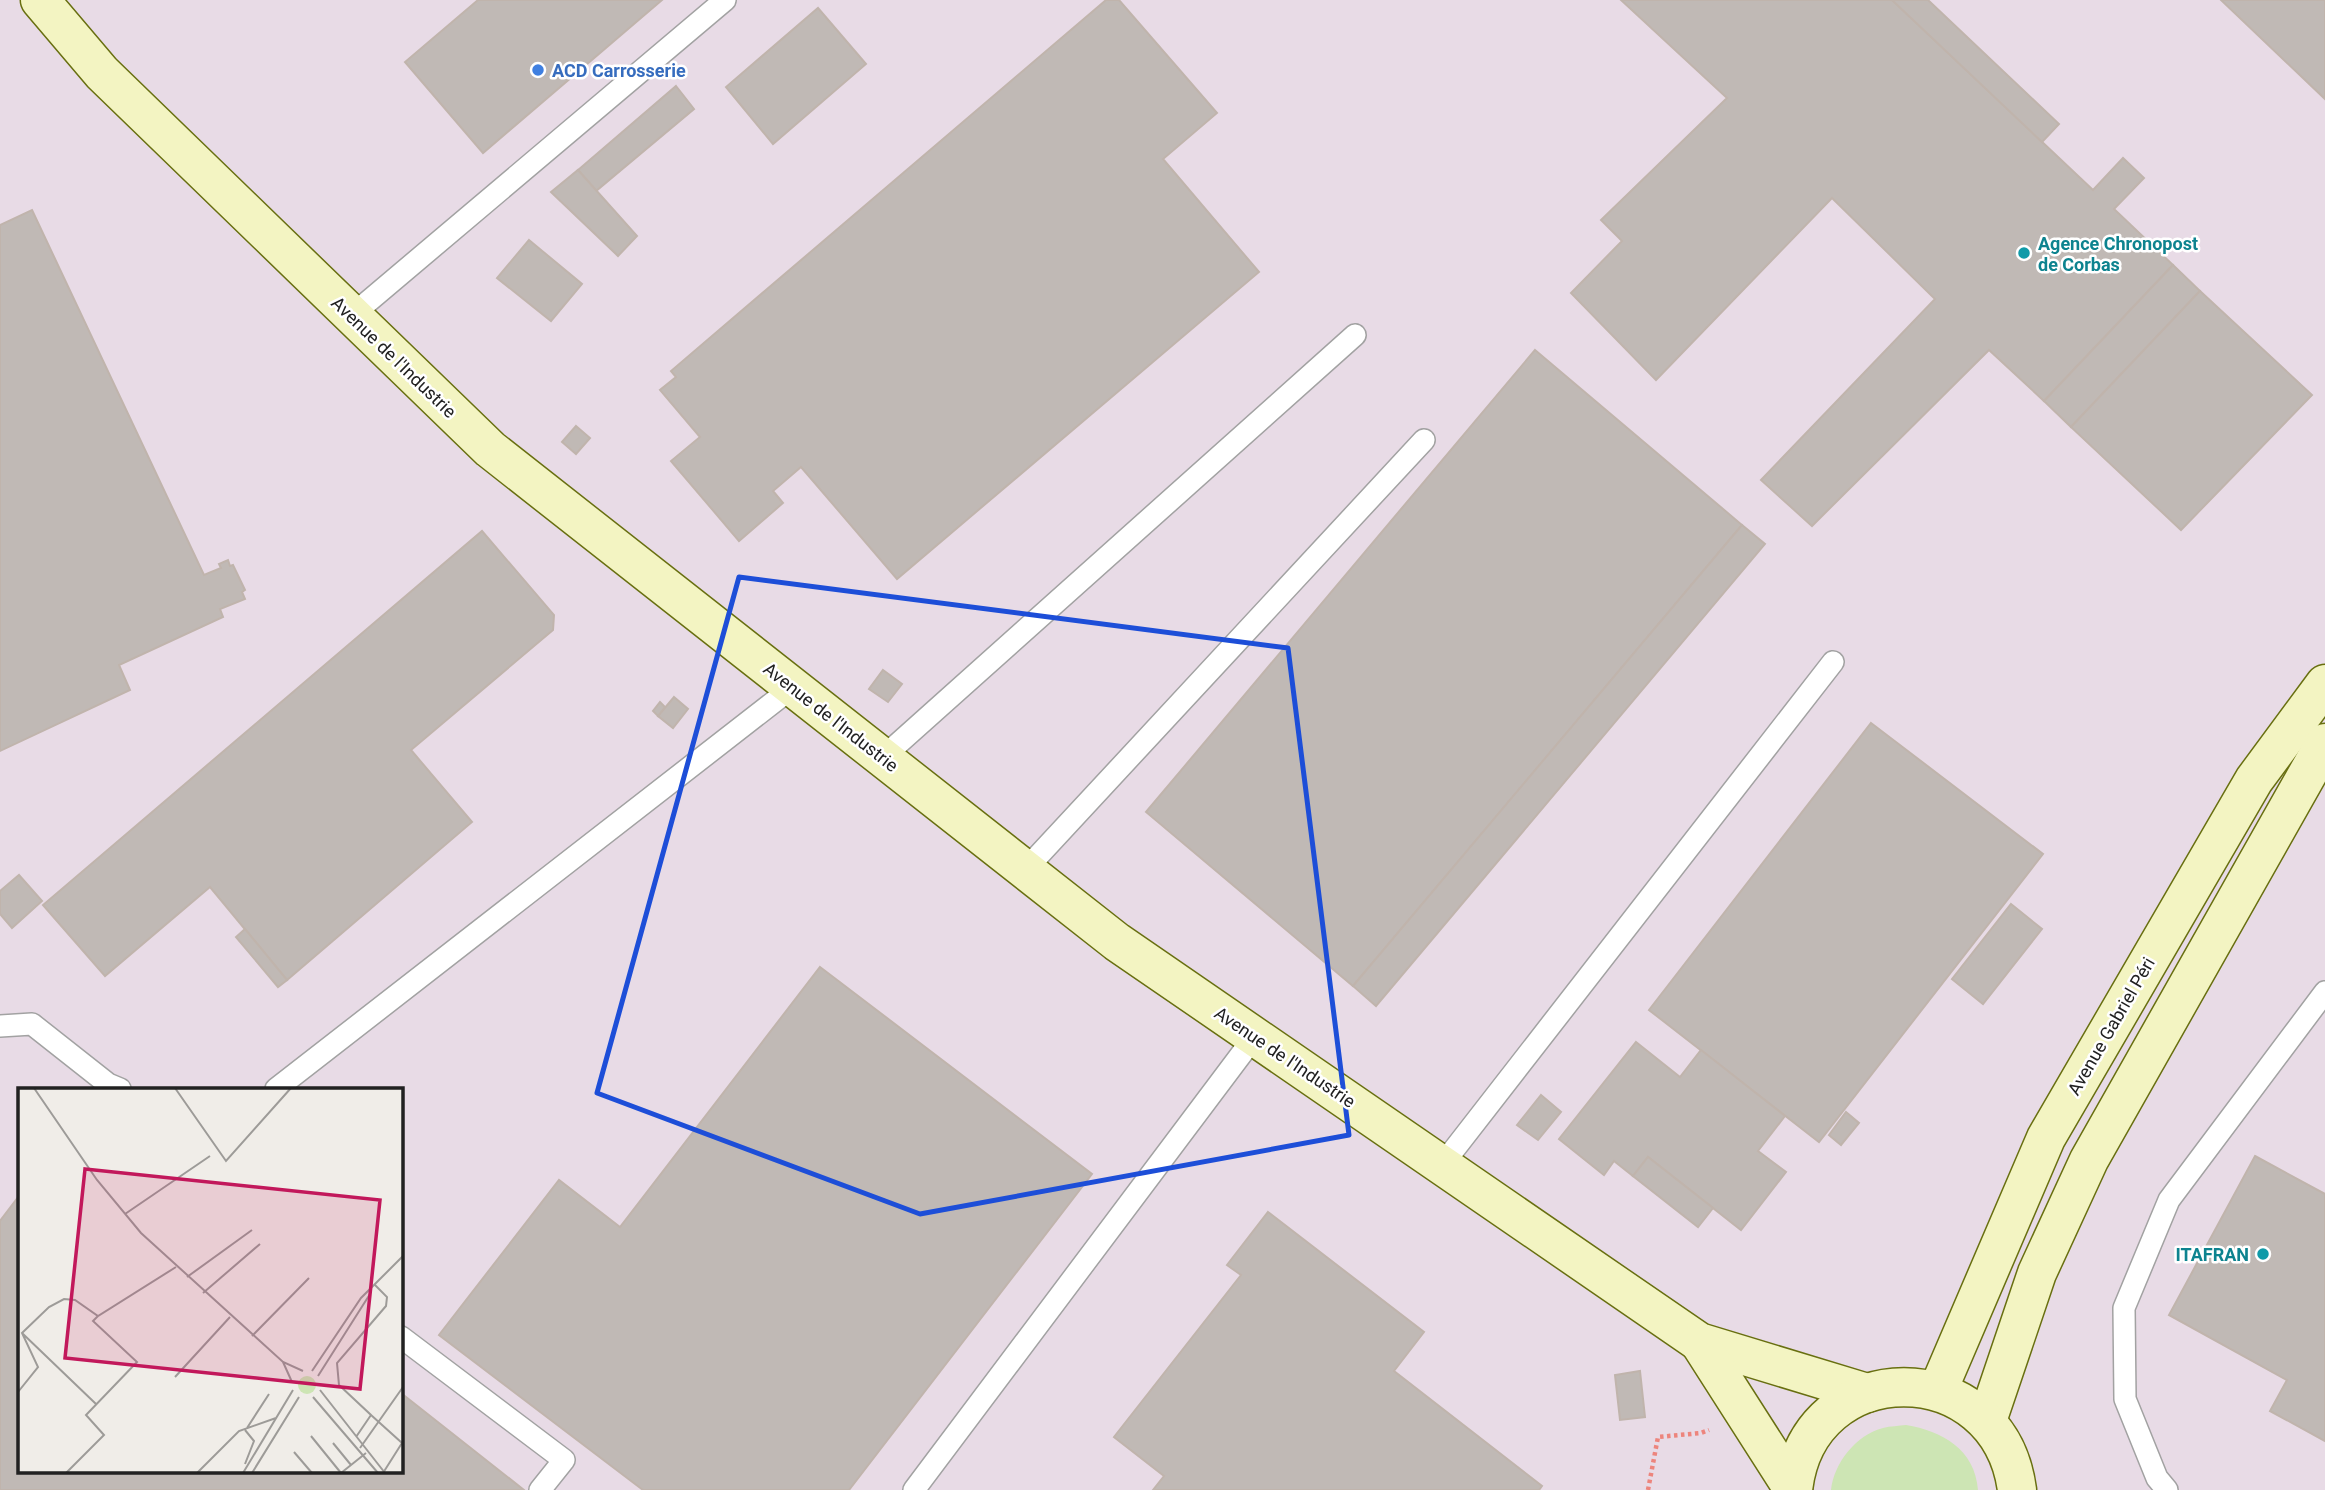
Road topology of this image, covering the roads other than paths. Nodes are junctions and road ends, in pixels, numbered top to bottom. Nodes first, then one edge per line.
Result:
1 (40, 0) edge
2 (725, 0) edge
3 (351, 316) junction
4 (1355, 335) dead end
5 (1424, 440) dead end
6 (1833, 662) dead end
7 (2325, 684) edge
8 (793, 688) junction
9 (2325, 743) edge
10 (882, 758) junction
11 (1026, 870) junction
12 (2325, 992) edge
13 (0, 1026) edge
14 (1255, 1036) junction
15 (118, 1088) edge
16 (277, 1088) edge
17 (1443, 1165) junction
18 (402, 1338) edge
19 (1699, 1342) junction
20 (1938, 1391) junction
21 (1867, 1392) junction
22 (1987, 1421) junction
23 (540, 1490) edge
24 (914, 1490) edge
25 (1793, 1490) edge
26 (2017, 1490) edge
27 (2167, 1490) edge

1 - 3 street, Avenue de l'Industrie
2 - 3 lane
3 - 8 street, Avenue de l'Industrie
4 - 10 lane
5 - 11 lane
6 - 17 lane
7 - 20 street, Avenue Gabriel Péri
8 - 10 street, Avenue de l'Industrie
8 - 16 lane
9 - 22 street
10 - 11 street, Avenue de l'Industrie
11 - 14 street, Avenue de l'Industrie
12 - 27 lane
13 - 15 lane
14 - 17 street, Avenue de l'Industrie
14 - 24 lane
17 - 19 street, Avenue de l'Industrie
18 - 23 lane
19 - 21 street, Avenue de l'Industrie
19 - 25 street, Avenue de l'Industrie
20 - 21 street
20 - 22 street
21 - 25 street
22 - 26 street

